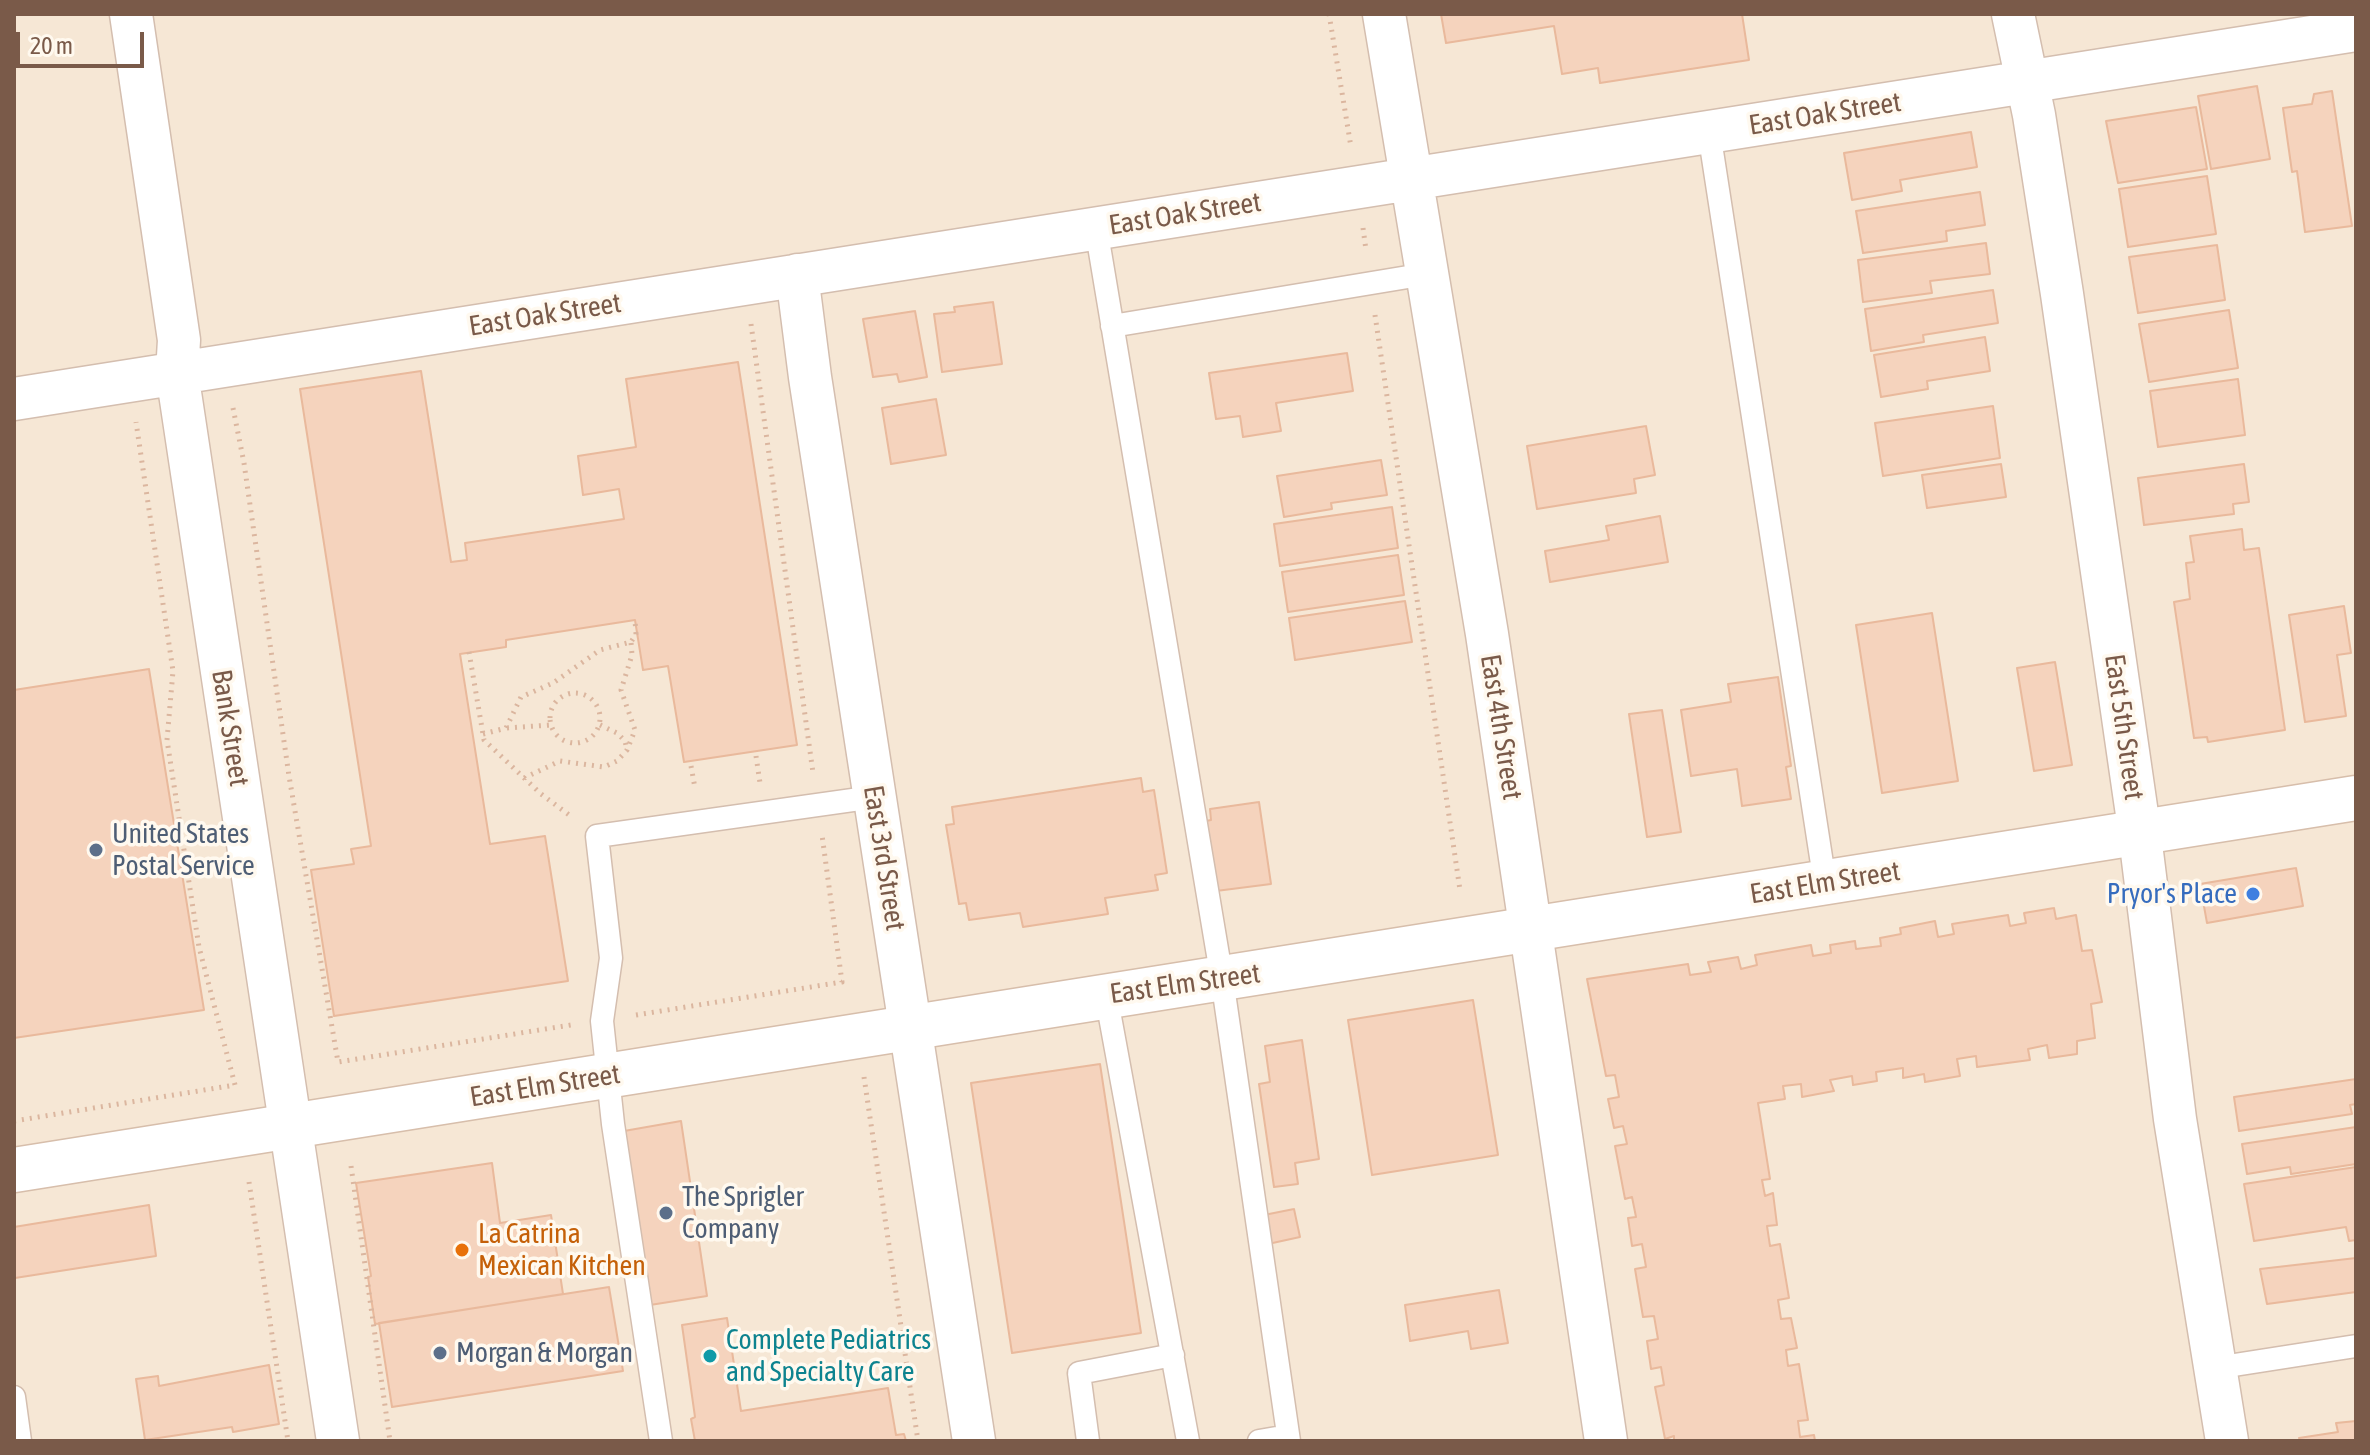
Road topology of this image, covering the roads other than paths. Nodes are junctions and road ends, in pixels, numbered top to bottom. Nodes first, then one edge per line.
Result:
1 (131, 14) edge
2 (1384, 14) edge
3 (2013, 14) edge
4 (2356, 30) edge
5 (2025, 83) junction
6 (1709, 132) junction
7 (1411, 179) junction
8 (1096, 228) junction
9 (1426, 274) junction
10 (797, 275) junction
11 (1112, 326) junction
12 (177, 373) junction
13 (14, 399) edge
14 (874, 797) junction
15 (2356, 798) edge
16 (2139, 833) junction
17 (1825, 883) junction
18 (1532, 929) junction
19 (1222, 979) junction
20 (1106, 995) junction
21 (910, 1028) junction
22 (608, 1076) junction
23 (290, 1126) junction
24 (14, 1170) edge
25 (2356, 1346) edge
26 (1173, 1355) junction
27 (2215, 1368) junction
28 (14, 1397) edge
29 (1288, 1439) edge
30 (20, 1441) edge
31 (338, 1441) edge
32 (661, 1441) edge
33 (974, 1441) edge
34 (1088, 1441) edge
35 (1188, 1441) edge
36 (1259, 1441) edge
37 (1606, 1441) edge
38 (2227, 1441) edge

1 - 12 street, Bank Street
2 - 7 street, East 4th Street
3 - 5 street, East 5th Street
4 - 5 street, East Oak Street
5 - 6 street, East Oak Street
5 - 16 street, East 5th Street
6 - 7 street, East Oak Street
6 - 17 lane
7 - 8 street, East Oak Street
7 - 9 street, East 4th Street
8 - 10 street, East Oak Street
8 - 11 lane
9 - 11 lane
9 - 18 street, East 4th Street
10 - 12 street, East Oak Street
10 - 14 street, East 3rd Street
11 - 19 lane
12 - 13 street, East Oak Street
12 - 23 street, Bank Street
14 - 21 street, East 3rd Street
14 - 22 lane
15 - 16 main road, East Elm Street
16 - 17 main road, East Elm Street
16 - 27 street, East 5th Street
17 - 18 main road, East Elm Street
18 - 19 main road, East Elm Street
18 - 37 street, East 4th Street
19 - 20 main road, East Elm Street
19 - 29 lane
20 - 21 main road, East Elm Street
20 - 26 lane
21 - 22 main road, East Elm Street
21 - 33 street, East 3rd Street
22 - 23 main road, East Elm Street
22 - 32 lane
23 - 24 main road, East Elm Street
23 - 31 street, Bank Street
25 - 27 lane
26 - 34 lane
26 - 35 lane
27 - 38 street, East 5th Street
28 - 30 lane
29 - 36 lane

